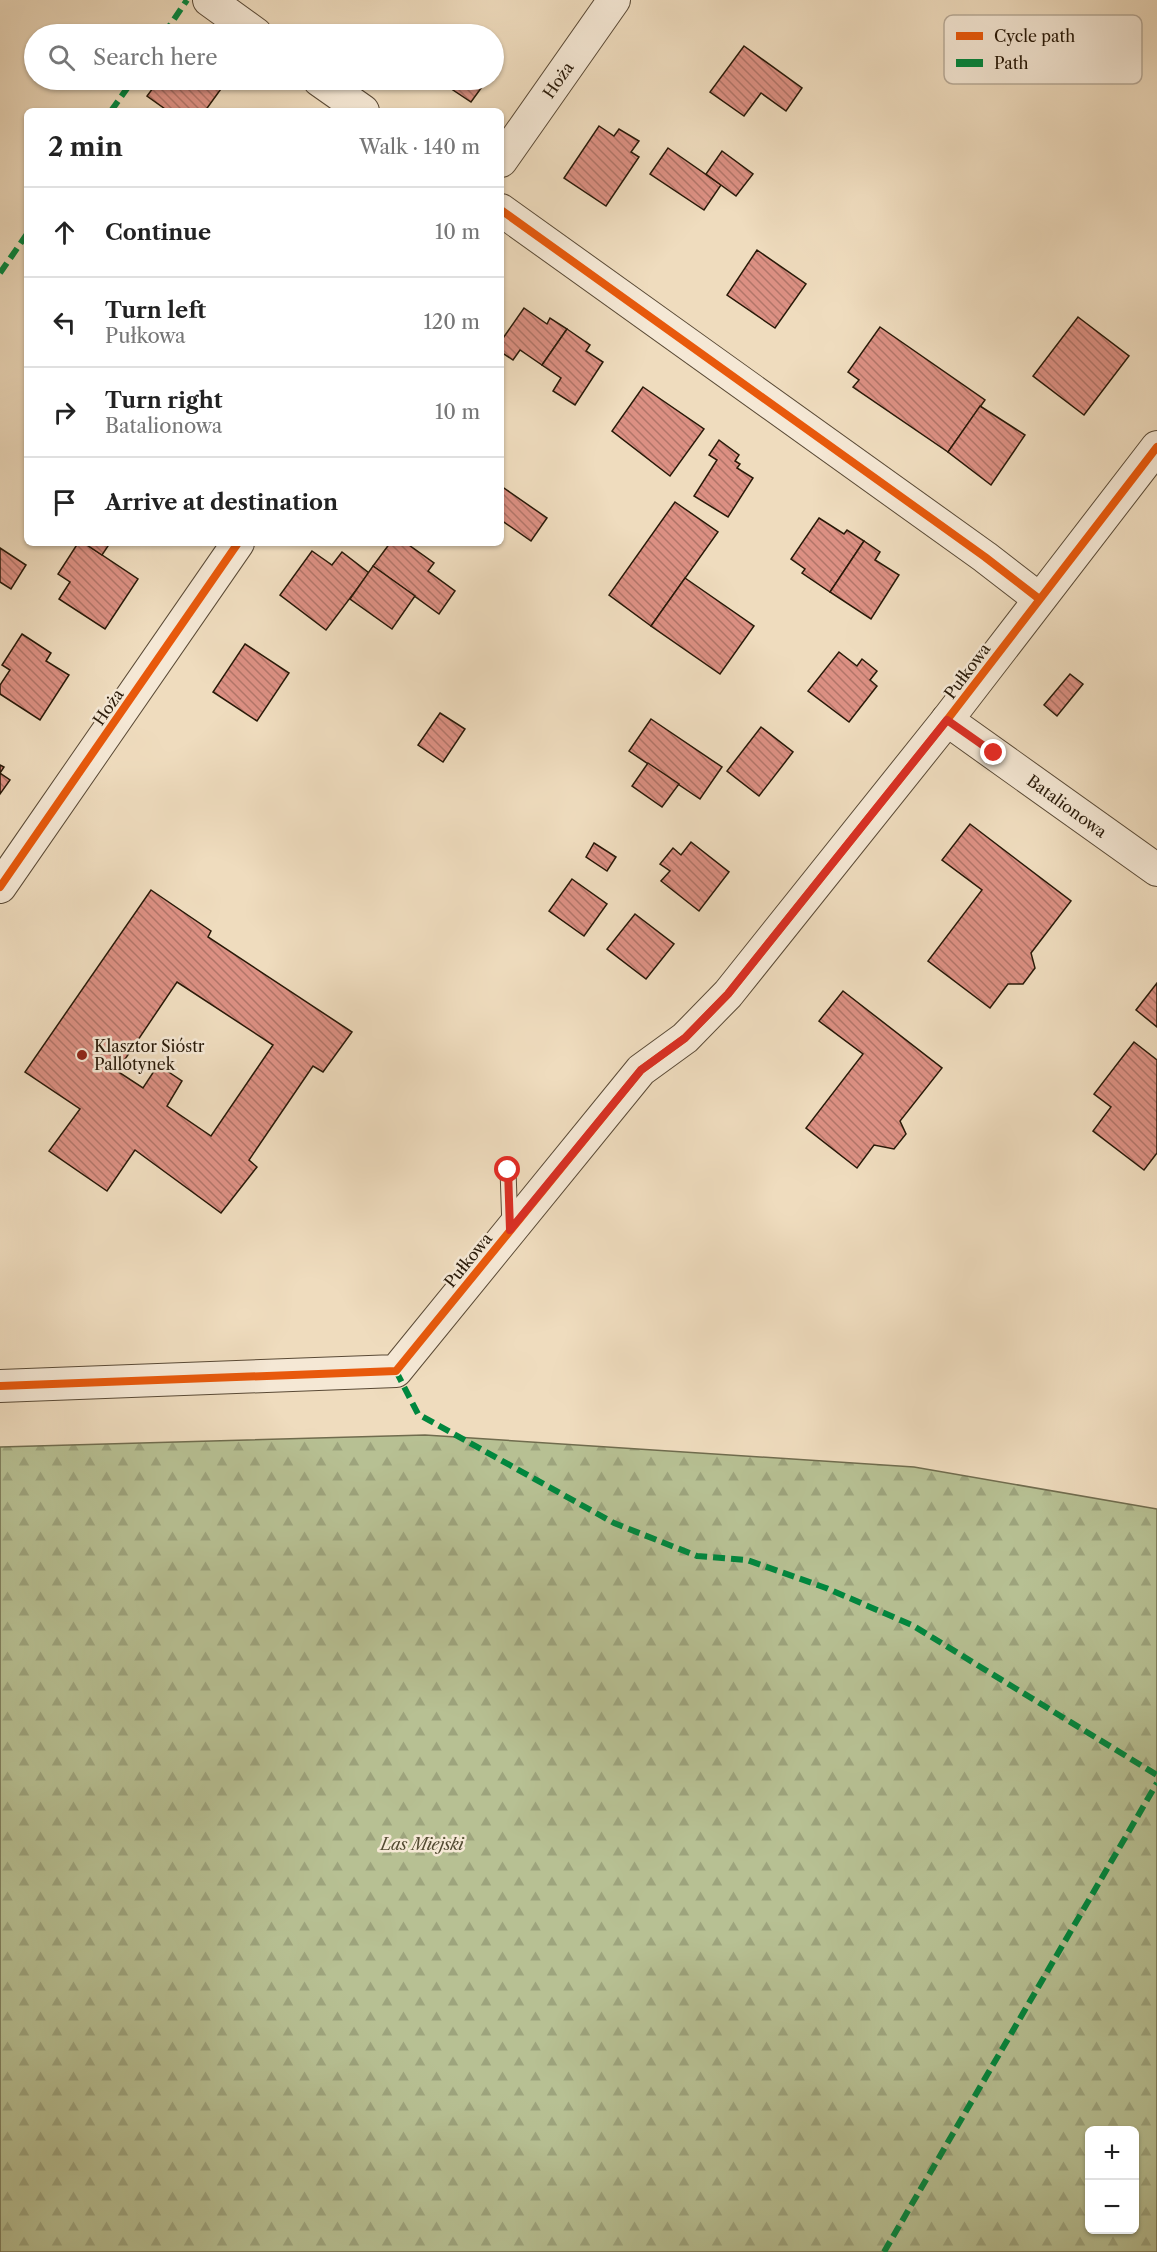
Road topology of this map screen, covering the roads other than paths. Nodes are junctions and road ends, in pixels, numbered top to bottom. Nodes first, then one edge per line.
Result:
1 (209, 0) edge
2 (614, 0) edge
3 (242, 24) edge
4 (333, 90) edge
5 (359, 108) edge
6 (504, 156) edge
7 (504, 212) edge
8 (1157, 447) edge
9 (236, 546) edge
10 (1038, 598) junction
11 (947, 720) junction
12 (1157, 870) edge
13 (0, 887) edge
14 (508, 1170) dead end
15 (510, 1230) junction
16 (0, 1386) edge

1 - 3 street
2 - 6 street, Hoża
4 - 5 street
7 - 10 street
8 - 10 street, Pułkowa
9 - 13 street, Hoża
10 - 11 street, Pułkowa
11 - 12 street, Batalionowa
11 - 15 street, Pułkowa
14 - 15 lane
15 - 16 street, Pułkowa

